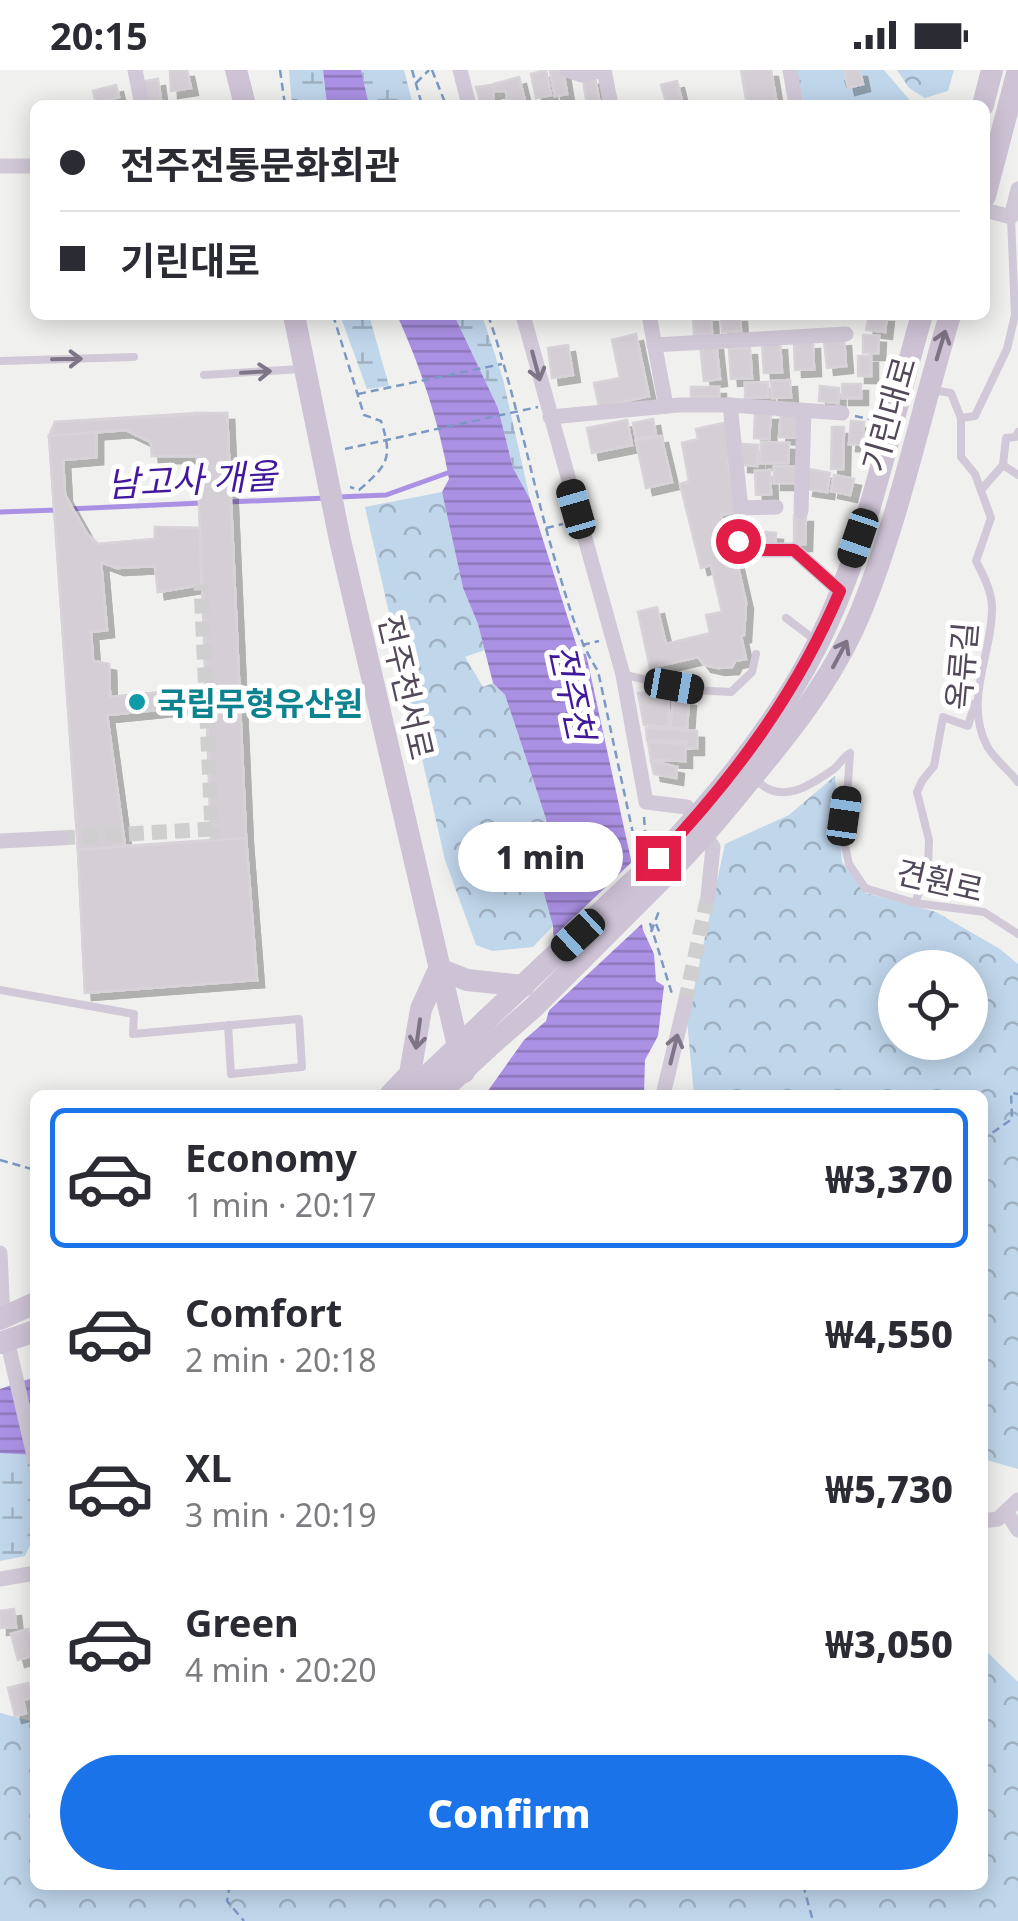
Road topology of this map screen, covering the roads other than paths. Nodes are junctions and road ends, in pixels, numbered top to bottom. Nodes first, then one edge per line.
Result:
1 (135, 70) edge
2 (236, 70) edge
3 (460, 70) edge
4 (567, 70) edge
5 (604, 70) edge
6 (790, 70) edge
7 (992, 70) edge
8 (1018, 70) edge
9 (141, 100) edge
10 (243, 100) edge
11 (468, 100) edge
12 (610, 100) edge
13 (795, 100) edge
14 (983, 100) edge
15 (0, 166) edge
16 (30, 166) edge
17 (990, 177) edge
18 (1018, 189) edge
19 (990, 211) edge
20 (1011, 217) junction
21 (295, 320) edge
22 (524, 320) edge
23 (649, 320) edge
24 (921, 320) edge
25 (949, 320) edge
26 (846, 334) dead end
27 (654, 345) junction
28 (134, 357) dead end
29 (0, 360) edge
30 (307, 369) junction
31 (204, 375) dead end
32 (928, 390) junction
33 (730, 405) junction
34 (666, 406) junction
35 (804, 411) junction
36 (544, 412) junction
37 (842, 413) dead end
38 (961, 418) junction
39 (1018, 432) edge
40 (1003, 464) junction
41 (1018, 475) edge
42 (981, 490) junction
43 (776, 507) dead end
44 (742, 508) junction
45 (800, 510) dead end
46 (840, 591) junction
47 (786, 618) dead end
48 (818, 643) junction
49 (756, 654) dead end
50 (623, 674) junction
51 (976, 699) junction
52 (753, 777) junction
53 (1018, 782) edge
54 (700, 827) junction
55 (60, 838) tunnel mouth
56 (0, 841) edge
57 (653, 863) junction
58 (708, 896) tunnel mouth
59 (915, 903) junction
60 (1018, 934) edge
61 (439, 969) junction
62 (524, 986) junction
63 (0, 990) edge
64 (684, 1010) tunnel mouth
65 (228, 1026) junction
66 (490, 1032) junction
67 (461, 1061) junction
68 (395, 1090) edge
69 (415, 1090) edge
70 (441, 1090) edge
71 (665, 1090) edge
72 (0, 1252) edge
73 (30, 1308) edge
74 (30, 1331) edge
75 (4, 1332) edge
76 (30, 1439) edge
77 (1012, 1505) edge
78 (988, 1521) edge
79 (1018, 1530) edge
80 (30, 1574) edge
81 (0, 1579) edge

1 - 9 street
2 - 10 street
3 - 11 street
4 - 5 street
5 - 12 street
6 - 13 street
7 - 14 street
8 - 17 street
15 - 16 street
18 - 20 street
19 - 20 street
20 - 38 lane
21 - 30 street, 전주천서로
22 -> 36 street
23 - 27 street
24 - 46 street, 기린대로
32 -> 25 street, 기린대로
26 - 27 street
27 - 34 street
29 -> 28 lane
31 -> 30 lane
30 - 61 street, 전주천서로
32 - 38 lane
52 -> 32 street, 기린대로
33 - 34 street
33 - 35 street
33 - 44 street
34 - 36 street
35 - 37 street
35 - 45 street
36 - 50 street
38 - 42 lane, 옥류길
39 - 40 lane
40 - 41 lane
40 - 42 lane
42 - 51 lane, 옥류길
43 - 44 street
44 - 46 street
46 - 48 street, 기린대로
47 - 48 lane
48 - 54 street, 기린대로
49 - 50 lane
50 - 54 street
51 - 53 lane, 옥류길
51 - 59 lane
52 - 54 street, 기린대로
52 - 59 lane, 견훤로
54 - 57 street, 기린대로
54 - 58 street
55 - 56 street
57 - 62 street, bridge
57 - 66 street, bridge
59 - 60 lane, 견훤로
61 - 62 street
61 - 67 street, 전주천서로
61 -> 68 street
62 - 66 street, bridge
63 - 65 lane
71 -> 64 street
65 - 65 lane
66 - 67 street
67 - 69 street
67 - 70 street
72 - 75 street
73 - 75 street
74 - 75 street
75 - 76 street
77 - 78 street
77 - 79 street
80 - 81 street

